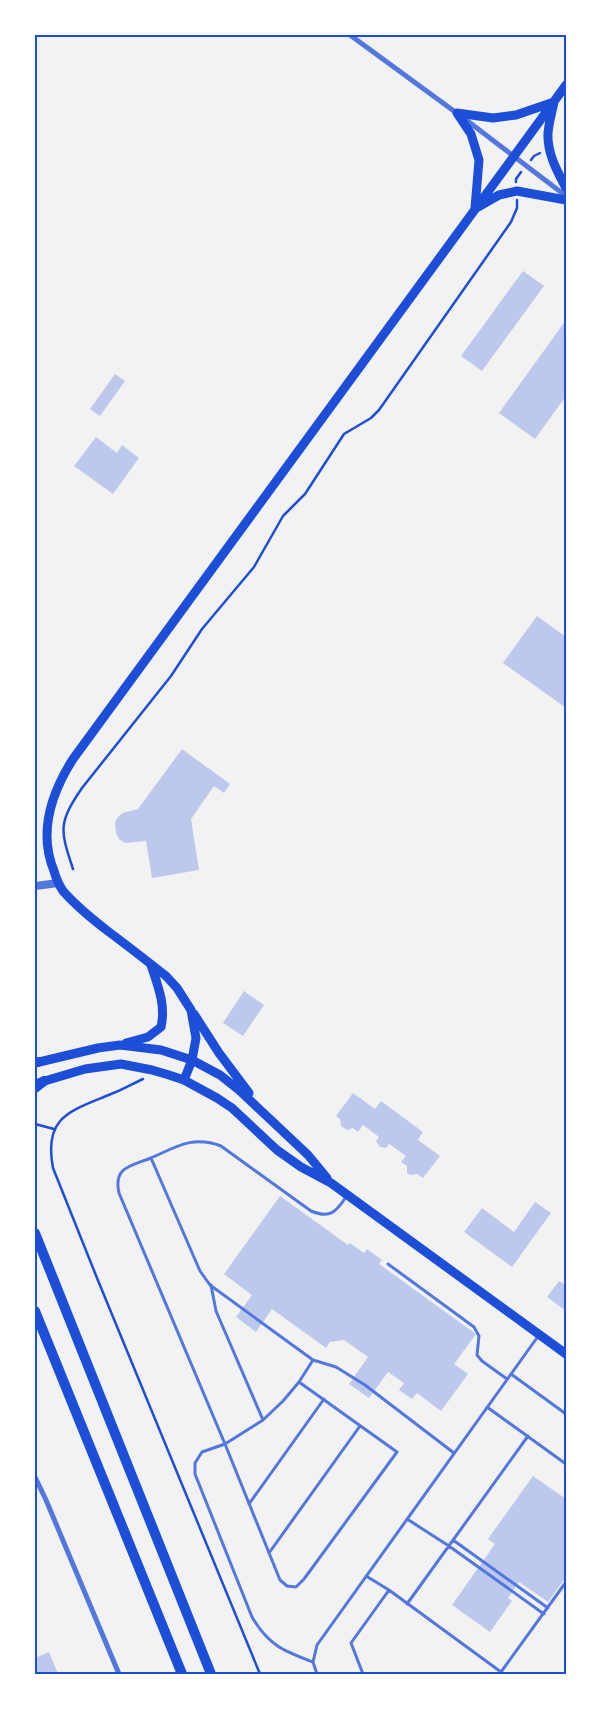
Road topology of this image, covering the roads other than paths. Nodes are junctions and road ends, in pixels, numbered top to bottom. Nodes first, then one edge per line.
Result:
1 (350, 35) edge
2 (566, 84) edge
3 (554, 102) junction
4 (457, 113) junction
5 (514, 157) junction
6 (566, 188) edge
7 (566, 196) edge
8 (566, 200) edge
9 (475, 209) junction
10 (58, 883) junction
11 (35, 886) edge
12 (151, 964) junction
13 (191, 1010) junction
14 (120, 1045) junction
15 (192, 1060) junction
16 (36, 1063) edge
17 (184, 1080) junction
18 (39, 1082) edge
19 (35, 1088) edge
20 (267, 1114) junction
21 (151, 1158) junction
22 (331, 1182) junction
23 (348, 1196) junction
24 (35, 1233) edge
25 (388, 1264) dead end
26 (210, 1285) junction
27 (35, 1311) edge
28 (539, 1335) junction
29 (566, 1354) edge
30 (312, 1360) junction
31 (511, 1374) junction
32 (507, 1379) junction
33 (299, 1382) junction
34 (324, 1400) junction
35 (487, 1407) junction
36 (566, 1414) edge
37 (263, 1420) junction
38 (360, 1426) junction
39 (528, 1436) junction
40 (225, 1444) junction
41 (454, 1453) junction
42 (566, 1464) edge
43 (35, 1477) edge
44 (249, 1504) junction
45 (407, 1519) junction
46 (453, 1540) junction
47 (449, 1546) junction
48 (269, 1553) junction
49 (366, 1576) junction
50 (566, 1582) edge
51 (389, 1590) junction
52 (407, 1604) junction
53 (548, 1608) junction
54 (544, 1614) junction
55 (313, 1662) junction
56 (500, 1673) edge
57 (119, 1674) edge
58 (183, 1674) edge
59 (211, 1674) edge
60 (317, 1674) edge
61 (363, 1674) edge

1 - 4 street
2 - 3 main road
3 - 4 main road
3 - 5 main road
3 - 6 main road
4 - 5 street
4 - 9 main road
5 - 7 street
5 - 9 main road
8 - 9 main road
9 - 10 main road
10 - 11 street
10 - 12 main road
12 - 13 main road
12 - 14 main road
13 - 15 main road
13 - 20 main road
14 - 15 main road
14 - 16 main road
15 - 17 main road
15 - 20 main road
17 - 18 main road
17 - 22 main road
18 - 19 highway
20 - 22 main road
21 - 23 lane
21 - 26 lane
21 - 40 lane
22 - 23 main road
23 - 28 main road
24 - 59 highway
25 - 32 lane
26 - 30 lane
26 - 37 lane
27 - 58 highway
28 - 29 main road
28 - 31 lane
30 - 33 lane
30 - 41 lane
31 - 32 lane
31 - 36 lane
32 - 35 lane
33 - 34 lane
33 - 37 lane
34 - 38 lane
34 - 44 lane
35 - 39 lane
35 - 41 lane
37 - 40 lane
38 - 48 lane
38 - 48 lane
39 - 42 lane
39 - 46 lane
40 - 44 lane
40 - 55 lane
41 - 45 lane
43 - 57 street
44 - 48 lane
45 - 47 lane
45 - 49 lane
46 - 47 lane
46 - 53 lane
47 - 52 lane
47 - 54 lane
49 - 51 lane
49 - 55 lane
50 - 53 lane
51 - 52 lane
51 - 61 lane
52 - 56 lane
53 - 54 lane
54 - 56 lane
55 - 60 lane

